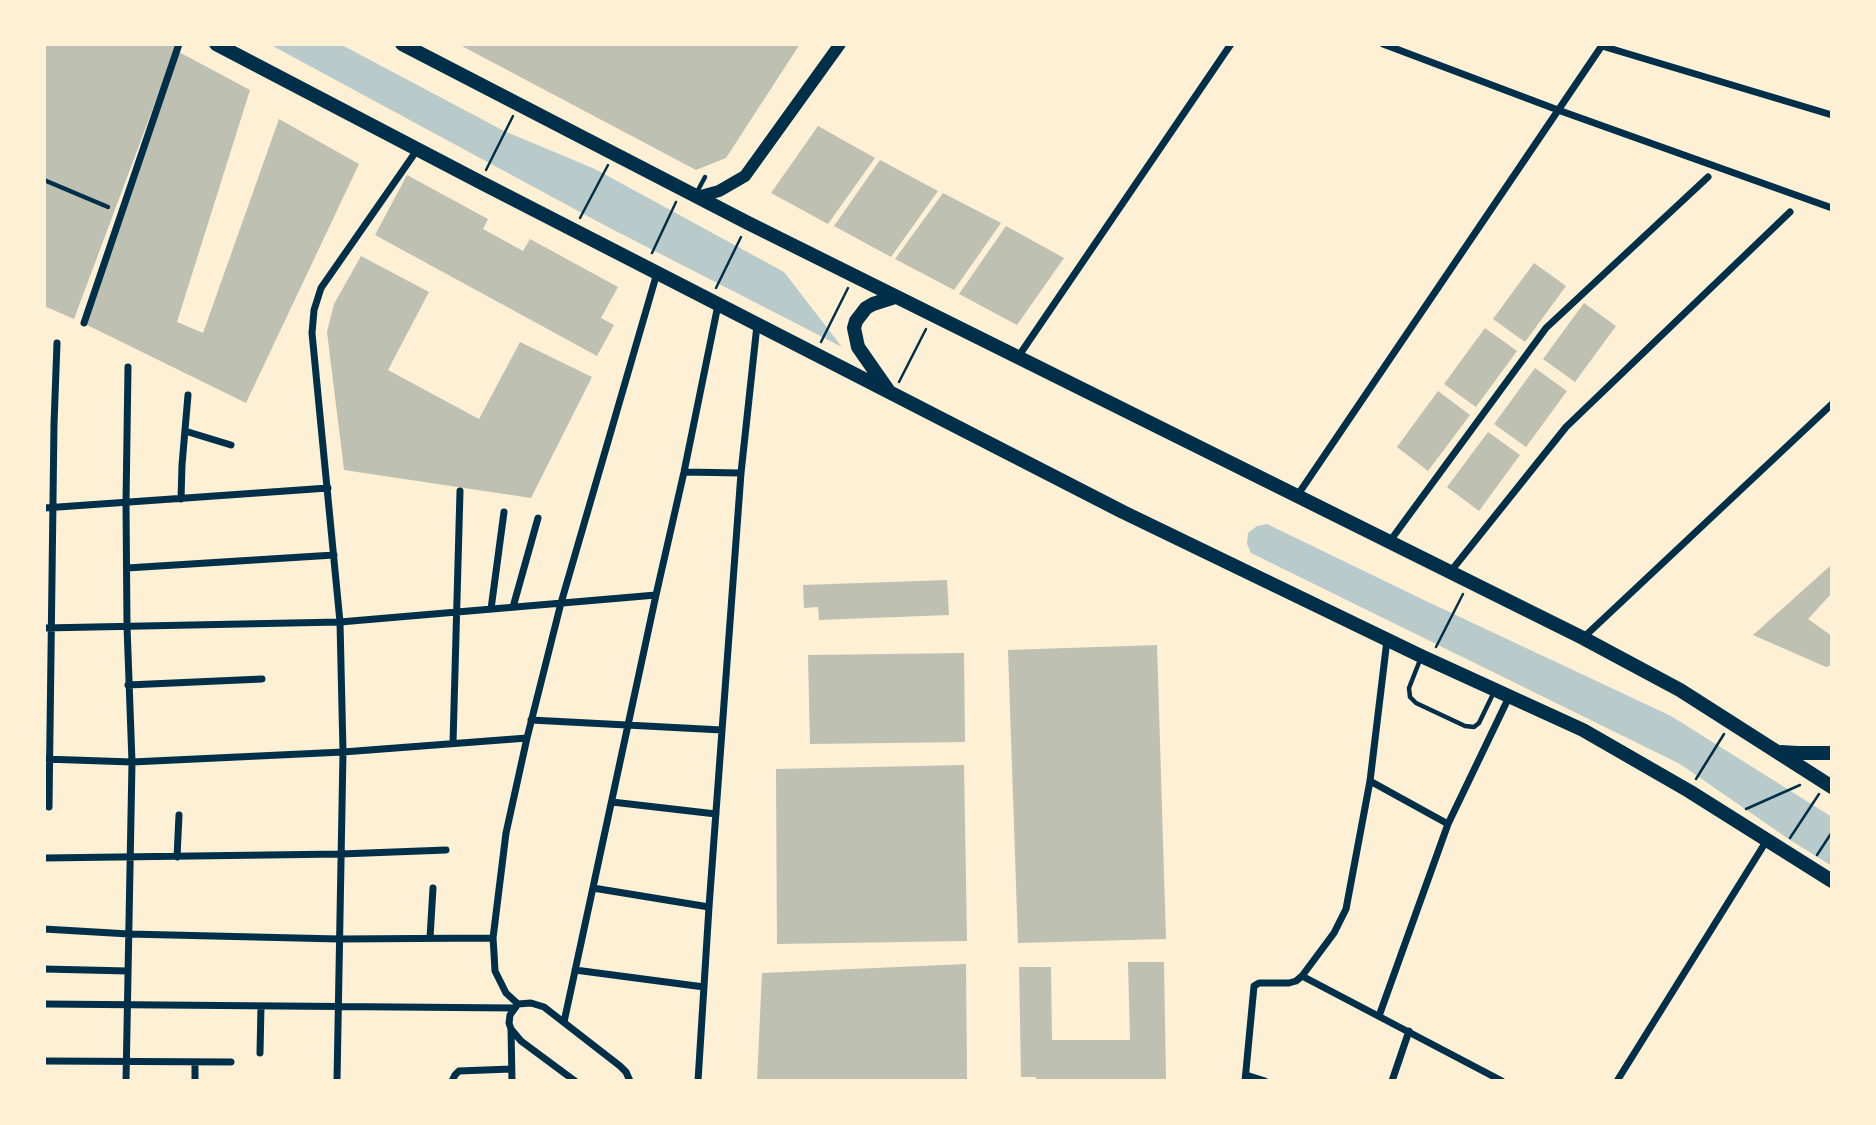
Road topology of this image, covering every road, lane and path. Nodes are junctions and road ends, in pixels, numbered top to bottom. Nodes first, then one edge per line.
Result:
1 (179, 44) edge
2 (216, 44) edge
3 (402, 44) edge
4 (840, 44) edge
5 (1231, 44) edge
6 (1383, 44) edge
7 (1603, 45) edge
8 (519, 104) junction
9 (1558, 110) junction
10 (1832, 115) edge
11 (417, 150) junction
12 (614, 154) junction
13 (705, 177) dead end
14 (1708, 177) dead end
15 (44, 180) edge
16 (480, 182) junction
17 (691, 194) junction
18 (108, 208) dead end
19 (1832, 208) edge
20 (1790, 212) dead end
21 (748, 223) junction
22 (573, 230) junction
23 (651, 270) junction
24 (854, 276) junction
25 (895, 297) junction
26 (714, 302) junction
27 (933, 316) junction
28 (84, 323) dead end
29 (757, 325) junction
30 (57, 343) dead end
31 (815, 354) junction
32 (1018, 357) junction
33 (128, 367) dead end
34 (891, 394) junction
35 (188, 395) dead end
36 (1832, 404) edge
37 (185, 431) junction
38 (231, 445) dead end
39 (684, 472) junction
40 (741, 473) junction
41 (328, 488) junction
42 (460, 491) dead end
43 (1297, 496) junction
44 (181, 499) junction
45 (126, 503) junction
46 (48, 508) edge
47 (504, 512) dead end
48 (538, 518) dead end
49 (1389, 542) junction
50 (334, 555) junction
51 (127, 568) junction
52 (1450, 572) junction
53 (1469, 581) junction
54 (656, 594) junction
55 (561, 603) junction
56 (513, 607) junction
57 (491, 609) junction
58 (457, 612) junction
59 (340, 622) junction
60 (127, 625) junction
61 (48, 628) edge
62 (1583, 638) junction
63 (1387, 640) junction
64 (1425, 658) junction
65 (262, 679) dead end
66 (128, 685) junction
67 (1495, 690) junction
68 (1509, 697) junction
69 (531, 720) junction
70 (1731, 723) junction
71 (629, 725) junction
72 (722, 730) junction
73 (527, 738) junction
74 (453, 743) junction
75 (1775, 751) junction
76 (343, 752) junction
77 (1832, 753) edge
78 (47, 759) edge
79 (132, 762) junction
80 (1370, 781) junction
81 (1825, 783) edge
82 (1689, 791) junction
83 (612, 802) junction
84 (49, 807) dead end
85 (716, 814) junction
86 (179, 815) dead end
87 (1730, 816) junction
88 (1448, 824) junction
89 (1832, 832) edge
90 (1767, 840) junction
91 (1782, 849) junction
92 (446, 850) dead end
93 (341, 854) junction
94 (131, 857) junction
95 (177, 857) junction
96 (44, 858) edge
97 (1809, 866) junction
98 (1832, 881) edge
99 (433, 888) dead end
100 (593, 888) junction
101 (709, 907) junction
102 (44, 929) edge
103 (129, 934) junction
104 (339, 939) junction
105 (430, 939) junction
106 (494, 939) junction
107 (44, 969) edge
108 (575, 970) junction
109 (128, 971) junction
110 (1302, 976) junction
111 (704, 988) junction
112 (44, 1004) edge
113 (128, 1006) junction
114 (261, 1006) junction
115 (337, 1006) junction
116 (516, 1006) junction
117 (1379, 1016) junction
118 (564, 1022) junction
119 (510, 1029) junction
120 (1409, 1031) junction
121 (260, 1053) dead end
122 (44, 1061) edge
123 (126, 1062) junction
124 (195, 1062) junction
125 (230, 1062) dead end
126 (511, 1069) junction
127 (1246, 1078) edge
128 (126, 1081) edge
129 (195, 1081) edge
130 (337, 1081) edge
131 (453, 1081) edge
132 (512, 1081) edge
133 (575, 1081) edge
134 (630, 1081) edge
135 (698, 1081) edge
136 (1265, 1081) edge
137 (1392, 1081) edge
138 (1502, 1081) edge
139 (1617, 1081) edge

1 - 28 street
2 - 11 main road
3 - 8 main road
4 - 17 main road
5 - 32 street
6 - 9 street
7 - 9 street
7 - 10 street
8 - 12 main road
8 - 16 path
9 - 19 street
9 - 43 street
11 - 16 main road
11 - 41 street
12 - 17 main road
12 - 22 path
13 - 17 lane
14 - 49 street
15 - 18 lane
16 - 22 main road
17 - 21 main road
17 - 23 path
20 - 52 street
21 - 24 main road
21 - 26 path
22 - 23 main road
23 - 26 main road
23 - 55 street
24 - 25 main road
24 - 31 path
25 - 27 main road
25 - 34 main road
26 - 29 main road
26 - 39 street
27 - 32 main road
27 - 34 path
29 - 31 main road
29 - 40 street
30 - 46 street
31 - 34 main road
32 - 43 main road
33 - 45 street
34 - 63 main road
35 - 37 street
36 - 62 street
37 - 38 street
37 - 44 street
39 - 40 street
39 - 54 street
40 - 72 street
41 - 44 street
41 - 50 street
42 - 58 street
43 - 49 main road
44 - 45 street
45 - 46 street
45 - 51 street
46 - 61 street
47 - 57 street
48 - 56 street
49 - 52 main road
50 - 51 street
50 - 59 street
51 - 60 street
52 - 53 main road
53 - 62 main road
53 - 64 path
54 - 55 street
54 - 71 street
55 - 56 street
55 - 69 street
56 - 57 street
57 - 58 street
58 - 59 street
58 - 74 street
59 - 60 street
59 - 76 street
60 - 61 street
60 - 66 street
61 - 78 street
62 - 70 main road
63 - 64 main road
63 - 80 street
64 - 67 main road
64 - 67 lane
65 - 66 street
66 - 79 street
67 - 68 main road
68 - 82 main road
68 - 88 street
69 - 71 street
69 - 73 street
70 - 75 main road
70 - 82 path
71 - 72 street
71 - 83 street
72 - 85 street
73 - 74 street
73 - 106 street
74 - 76 street
75 - 77 main road
75 - 81 main road
76 - 79 street
76 - 93 street
78 - 79 street
78 - 84 street
79 - 94 street
80 - 88 street
80 - 110 street
81 - 87 path
81 - 91 path
82 - 87 main road
83 - 85 street
83 - 100 street
85 - 101 street
86 - 95 street
87 - 90 main road
88 - 117 street
89 - 97 path
90 - 91 main road
90 - 139 street
91 - 97 main road
92 - 93 street
93 - 95 street
93 - 104 street
94 - 95 street
94 - 96 street
94 - 103 street
97 - 98 main road
99 - 105 street
100 - 101 street
100 - 108 street
101 - 111 street
102 - 103 street
103 - 104 street
103 - 109 street
104 - 105 street
104 - 115 street
105 - 106 street
106 - 116 street
107 - 109 street
108 - 111 street
108 - 118 street
109 - 113 street
110 - 117 street
110 - 127 street
111 - 135 street
112 - 113 street
113 - 114 street
113 - 123 street
114 - 115 street
114 - 121 street
115 - 116 street
115 - 130 street
116 - 118 street
116 - 119 street
117 - 120 street
118 - 134 street
119 - 126 street
119 - 133 street
120 - 137 street
120 - 138 street
122 - 123 street
123 - 124 street
123 - 128 street
124 - 125 street
124 - 129 street
126 - 131 street
126 - 132 street
127 - 136 street

